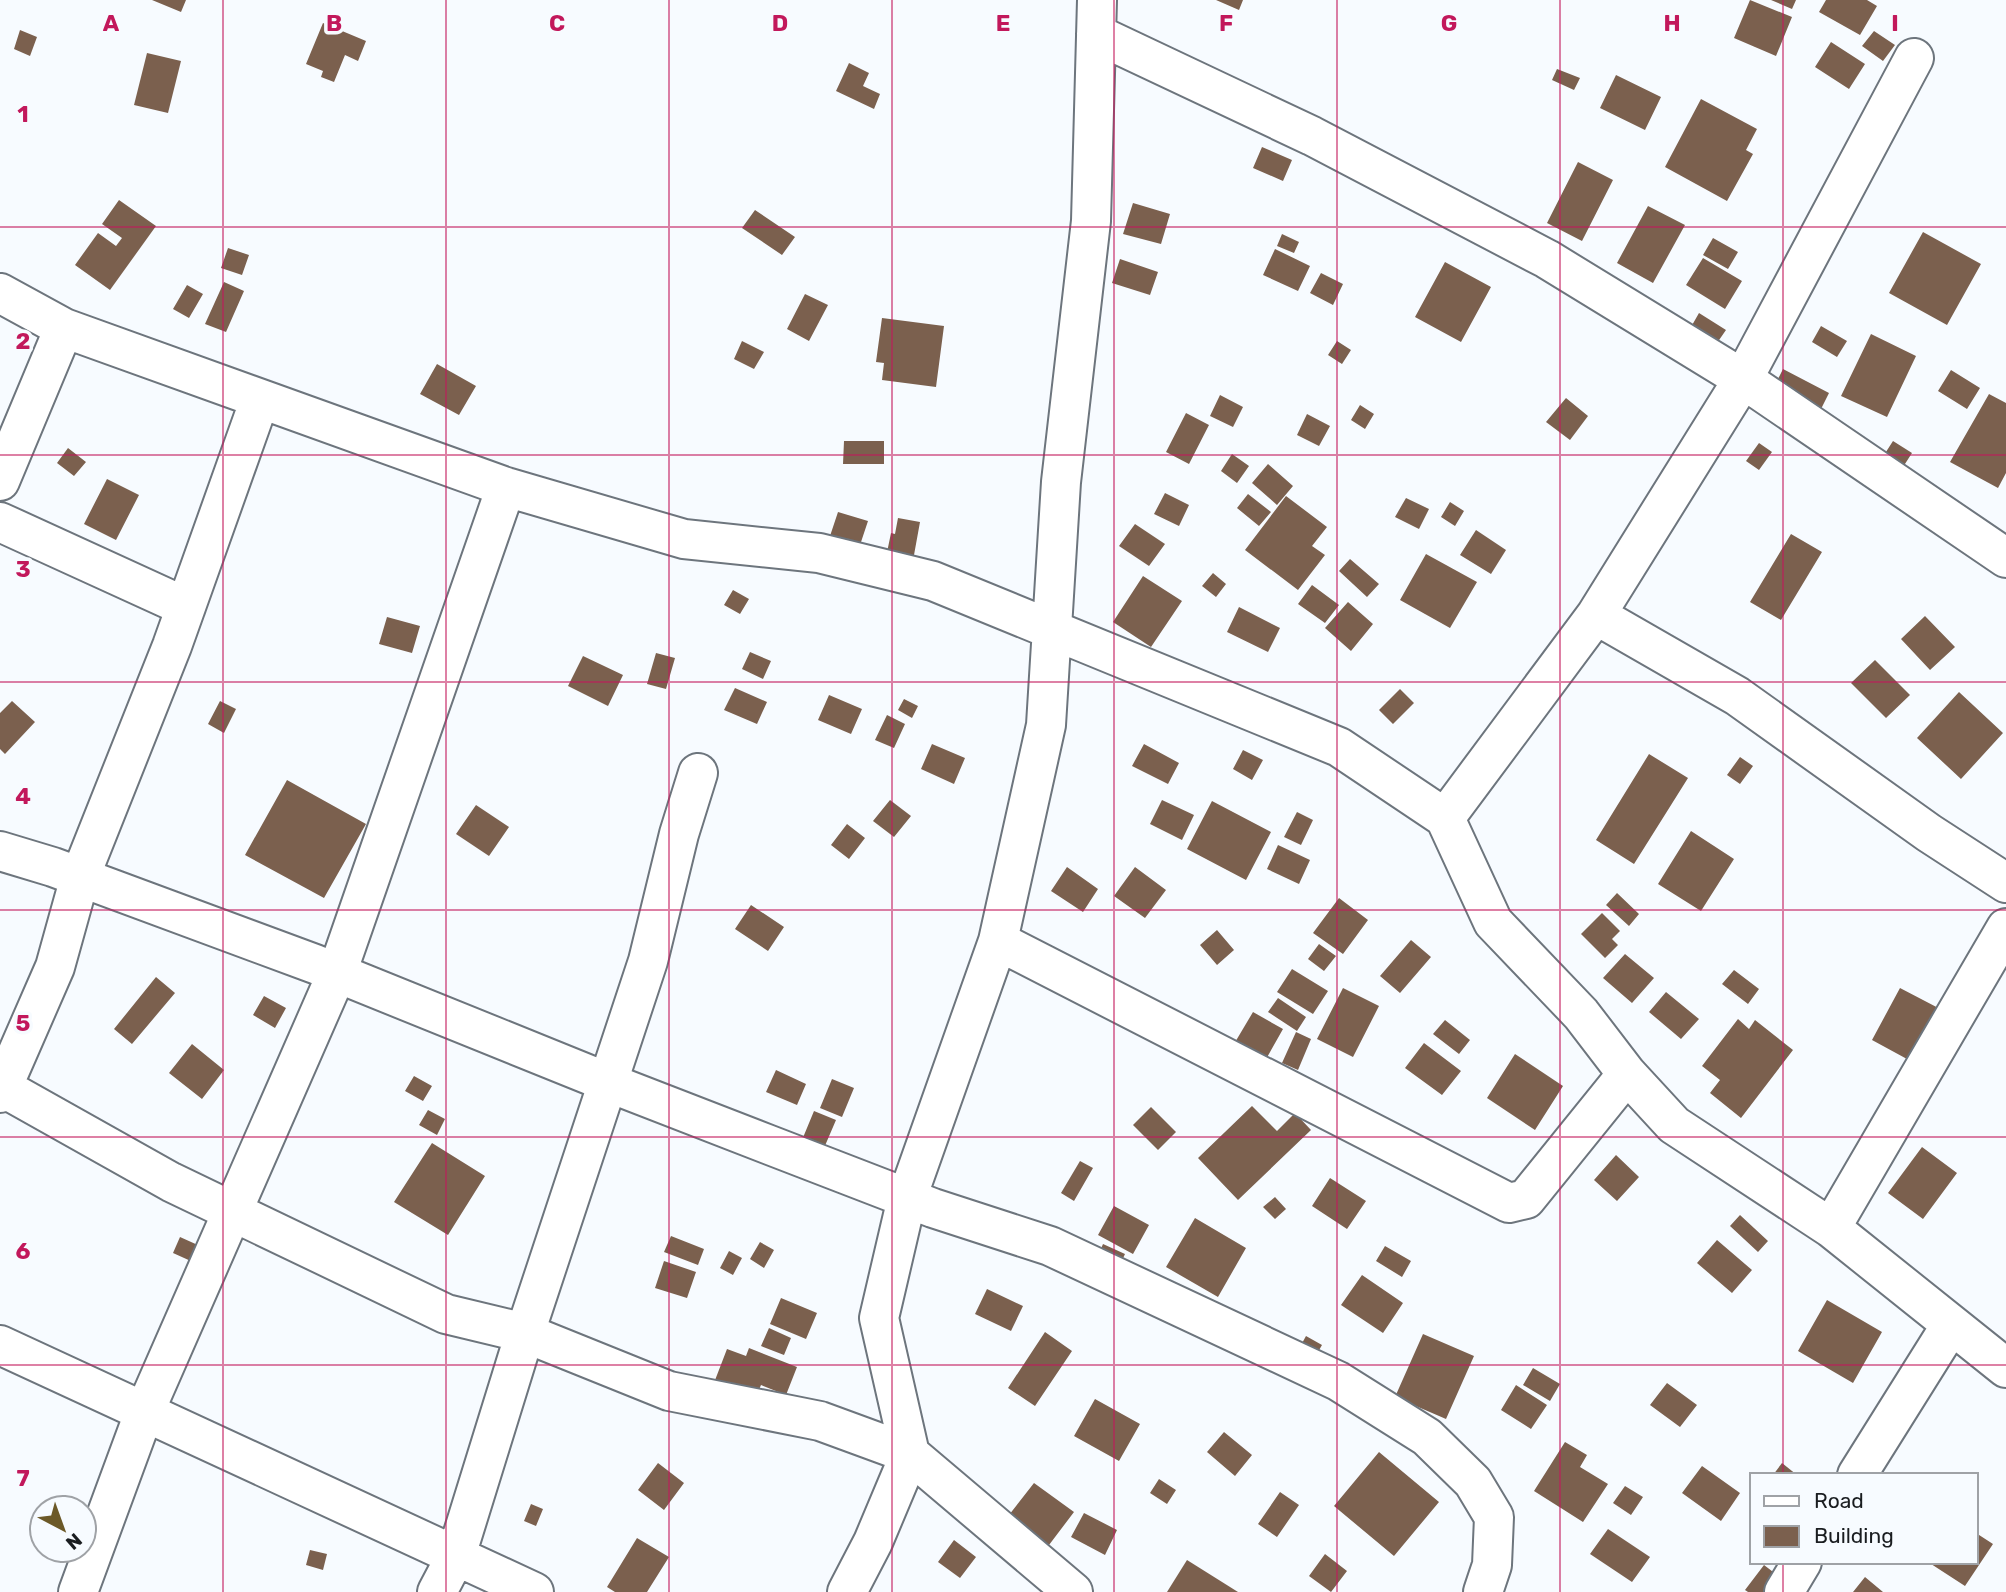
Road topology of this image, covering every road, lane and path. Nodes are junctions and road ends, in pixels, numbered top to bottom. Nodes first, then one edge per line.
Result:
1 (1097, 17) edge
2 (1914, 58) dead end
3 (0, 293) edge
4 (64, 328) junction
5 (1743, 379) junction
6 (260, 399) junction
7 (0, 481) edge
8 (506, 486) junction
9 (0, 522) edge
10 (2006, 558) edge
11 (186, 607) junction
12 (1596, 615) junction
13 (1052, 630) junction
14 (698, 773) dead end
15 (1445, 818) junction
16 (0, 851) edge
17 (80, 877) junction
18 (2006, 883) edge
19 (2006, 928) edge
20 (998, 941) junction
21 (337, 973) junction
22 (1626, 1074) junction
23 (607, 1082) junction
24 (1, 1089) edge
25 (907, 1198) junction
26 (231, 1211) junction
27 (1831, 1228) junction
28 (1951, 1325) junction
29 (525, 1334) junction
30 (0, 1345) edge
31 (2006, 1368) edge
32 (144, 1413) junction
33 (910, 1454) junction
34 (1858, 1473) edge
35 (456, 1556) junction
36 (1801, 1564) edge
37 (78, 1592) edge
38 (437, 1592) edge
39 (534, 1592) edge
40 (847, 1592) edge
41 (1073, 1592) edge
42 (1483, 1592) edge
43 (1784, 1592) edge

1 - 5 street
1 - 13 street
2 - 5 street
3 - 4 street
4 - 6 street
4 - 7 street
5 - 10 street
5 - 12 street
6 - 8 street
6 - 11 street
8 - 13 street
8 - 21 street
9 - 11 street
11 - 17 street
12 - 15 street
12 - 18 street
13 - 15 street
13 - 20 street
14 - 23 street
15 - 22 street
16 - 17 street
17 - 21 street
17 - 24 street
19 - 27 street
20 - 22 street
20 - 25 street
21 - 23 street
21 - 26 street
22 - 27 street
23 - 25 street
23 - 29 street
24 - 26 street
25 - 33 street
25 - 42 street
26 - 29 street
26 - 32 street
27 - 28 street
28 - 31 street
28 - 34 street
29 - 33 street
29 - 35 street
30 - 32 street
32 - 35 street
32 - 37 street
33 - 40 street
33 - 41 street
35 - 38 street
35 - 39 street
36 - 43 street

